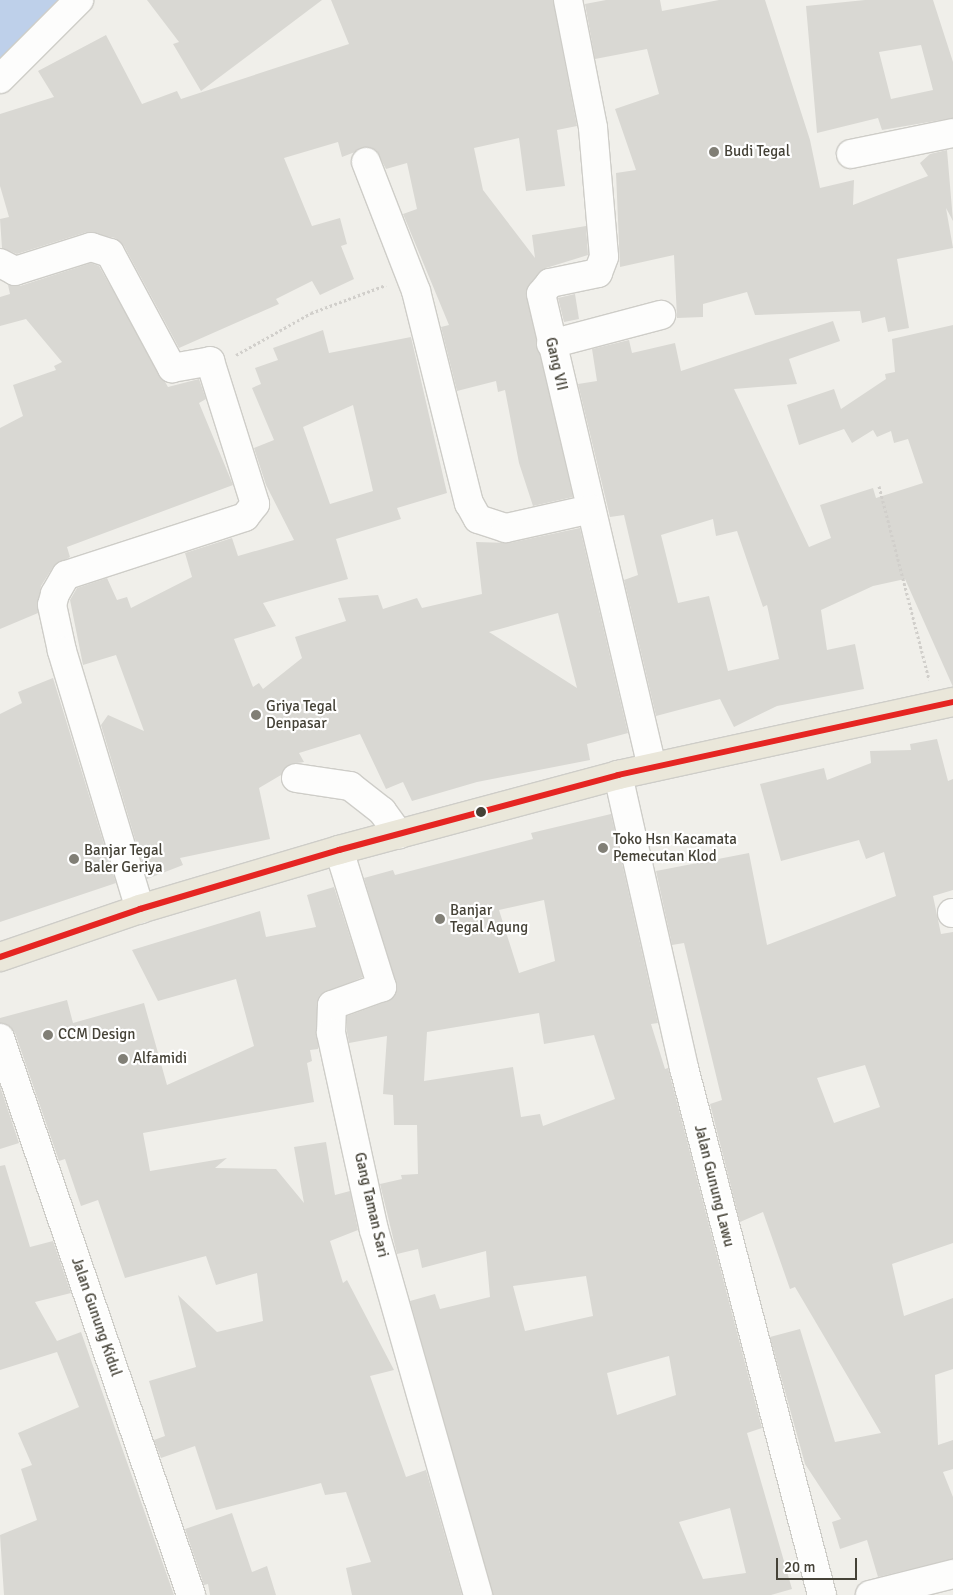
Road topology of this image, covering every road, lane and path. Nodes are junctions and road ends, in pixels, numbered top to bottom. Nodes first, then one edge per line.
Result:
1 (80, 0) edge
2 (568, 0) edge
3 (0, 79) edge
4 (953, 133) edge
5 (851, 154) dead end
6 (366, 162) dead end
7 (0, 264) edge
8 (410, 276) junction
9 (661, 315) dead end
10 (550, 344) junction
11 (214, 370) junction
12 (879, 486) dead end
13 (591, 509) junction
14 (944, 703) edge
15 (652, 766) junction
16 (618, 774) junction
17 (296, 778) dead end
18 (399, 834) junction
19 (339, 850) junction
20 (140, 909) junction
21 (0, 957) edge
22 (0, 1038) edge
23 (953, 1574) edge
24 (909, 1590) edge
25 (191, 1595) edge
26 (478, 1595) edge
27 (822, 1595) edge
28 (870, 1595) edge

1 - 3 street
2 - 10 street, Gang VII
4 - 5 street
6 - 8 street
7 - 11 street
8 - 11 path
8 - 13 street
9 - 10 street
10 - 13 street, Gang VII
11 - 20 street
12 - 14 path
13 - 15 street, Gang VII
14 - 15 highway
15 - 16 highway
16 - 18 highway
16 - 27 street, Jalan Gunung Lawu
17 - 18 street
18 - 19 highway
19 - 20 highway
19 - 26 street, Gang Taman Sari
20 - 21 highway
22 - 25 street, Jalan Gunung Kidul
23 - 24 street
24 - 28 street

